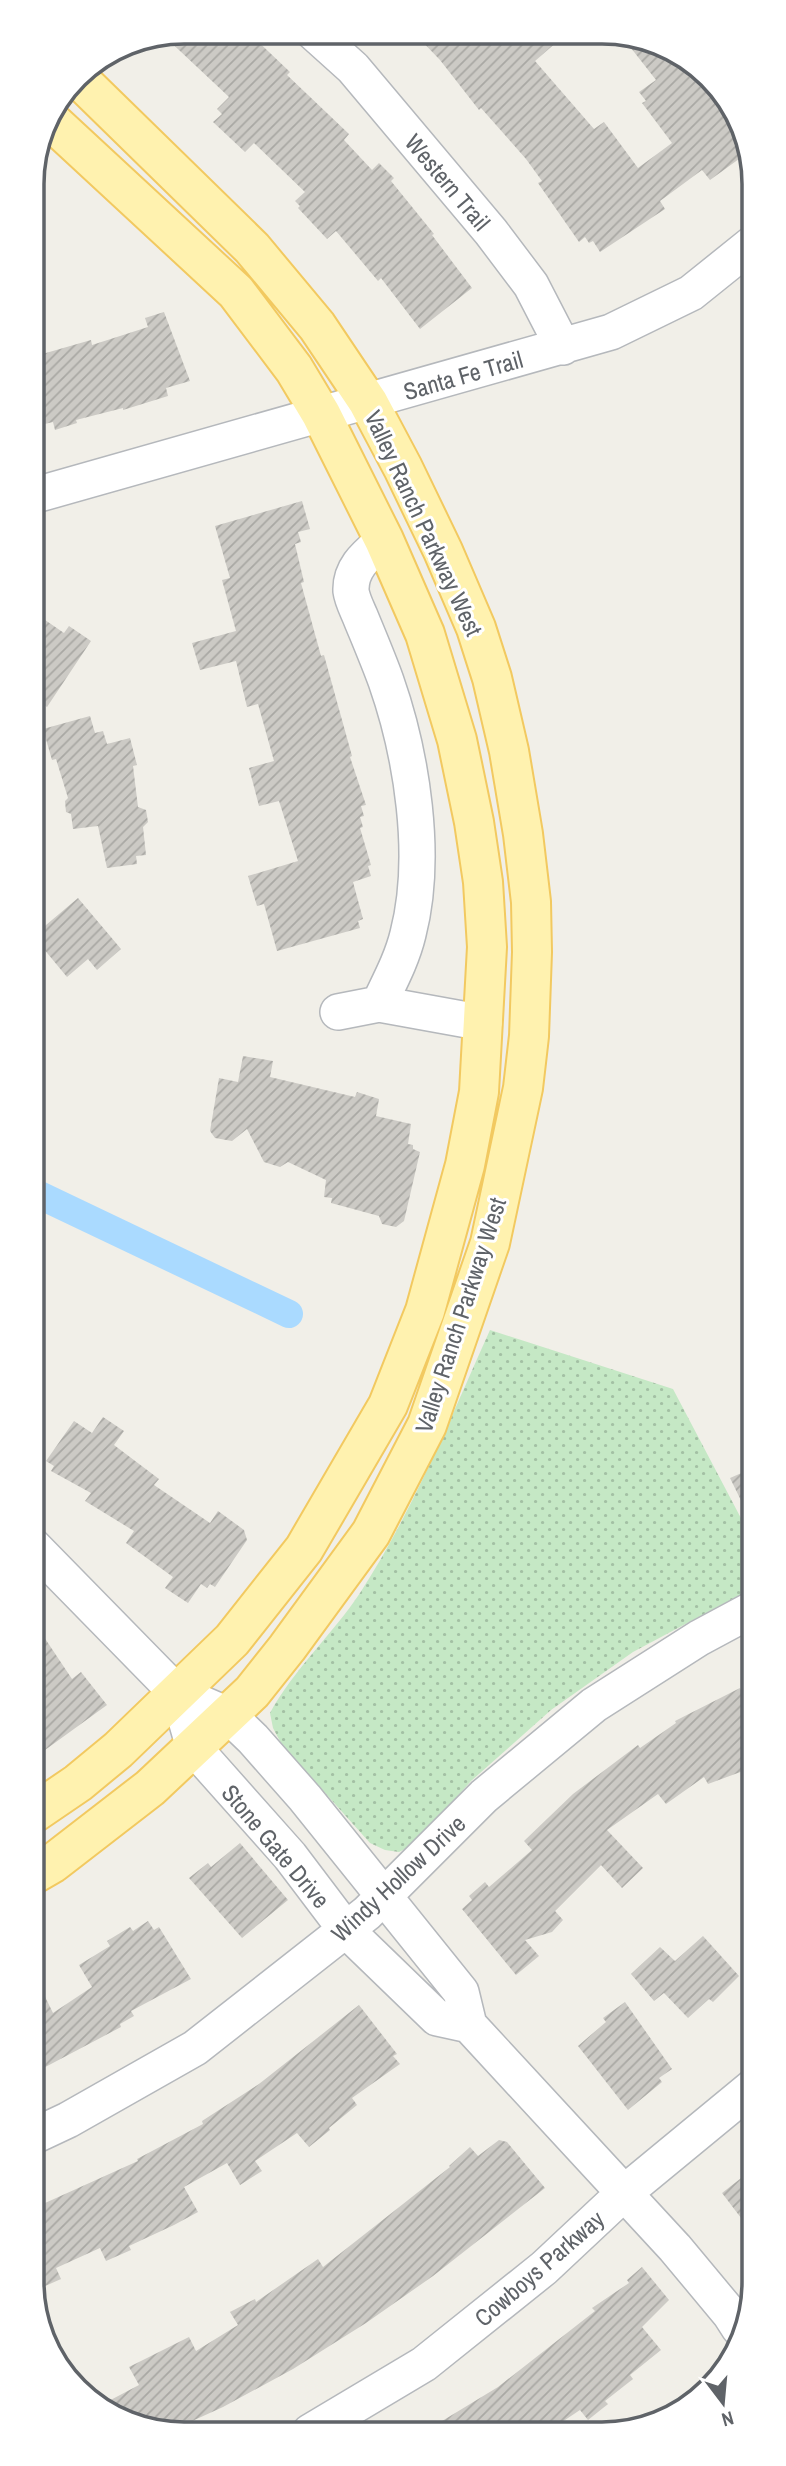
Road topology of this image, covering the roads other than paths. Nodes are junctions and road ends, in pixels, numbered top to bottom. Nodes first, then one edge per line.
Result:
1 (327, 44) edge
2 (85, 85) edge
3 (56, 126) edge
4 (742, 252) edge
5 (563, 346) junction
6 (368, 401) junction
7 (321, 414) junction
8 (44, 493) edge
9 (384, 540) junction
10 (379, 1004) junction
11 (338, 1012) dead end
12 (484, 1023) junction
13 (44, 1557) edge
14 (742, 1615) edge
15 (177, 1693) junction
16 (228, 1715) junction
17 (194, 1748) junction
18 (44, 1806) edge
19 (44, 1868) edge
20 (385, 1896) junction
21 (346, 1930) junction
22 (469, 2025) junction
23 (742, 2096) edge
24 (44, 2131) edge
25 (623, 2194) junction
26 (736, 2323) edge
27 (327, 2422) edge

1 - 5 street, Western Trail
2 - 6 main road, Valley Ranch Parkway West
3 - 7 main road, Valley Ranch Parkway West
4 - 5 street, Santa Fe Trail
5 - 6 street, Santa Fe Trail
6 - 7 street, Santa Fe Trail
6 - 16 main road, Valley Ranch Parkway West
7 - 8 street, Santa Fe Trail
7 - 9 main road, Valley Ranch Parkway West
9 - 10 street
9 - 12 main road, Valley Ranch Parkway West
10 - 11 street
10 - 12 street
12 - 15 main road, Valley Ranch Parkway West
13 - 15 street, Stone Gate Drive
14 - 20 street, Windy Hollow Drive
15 - 16 street, Stone Gate Drive
15 - 17 street, Stone Gate Drive
15 - 18 main road, Valley Ranch Parkway West
16 - 17 main road, Valley Ranch Parkway West
16 - 20 street, Stone Gate Drive
17 - 19 main road, Valley Ranch Parkway West
17 - 21 street, Stone Gate Drive
20 - 21 street, Windy Hollow Drive
20 - 22 street, Stone Gate Drive
21 - 22 street, Stone Gate Drive
21 - 24 street, Windy Hollow Drive
22 - 25 street, Stone Gate Drive
23 - 25 street, Cowboys Parkway
25 - 26 street, Stone Gate Drive
25 - 27 street, Cowboys Parkway

